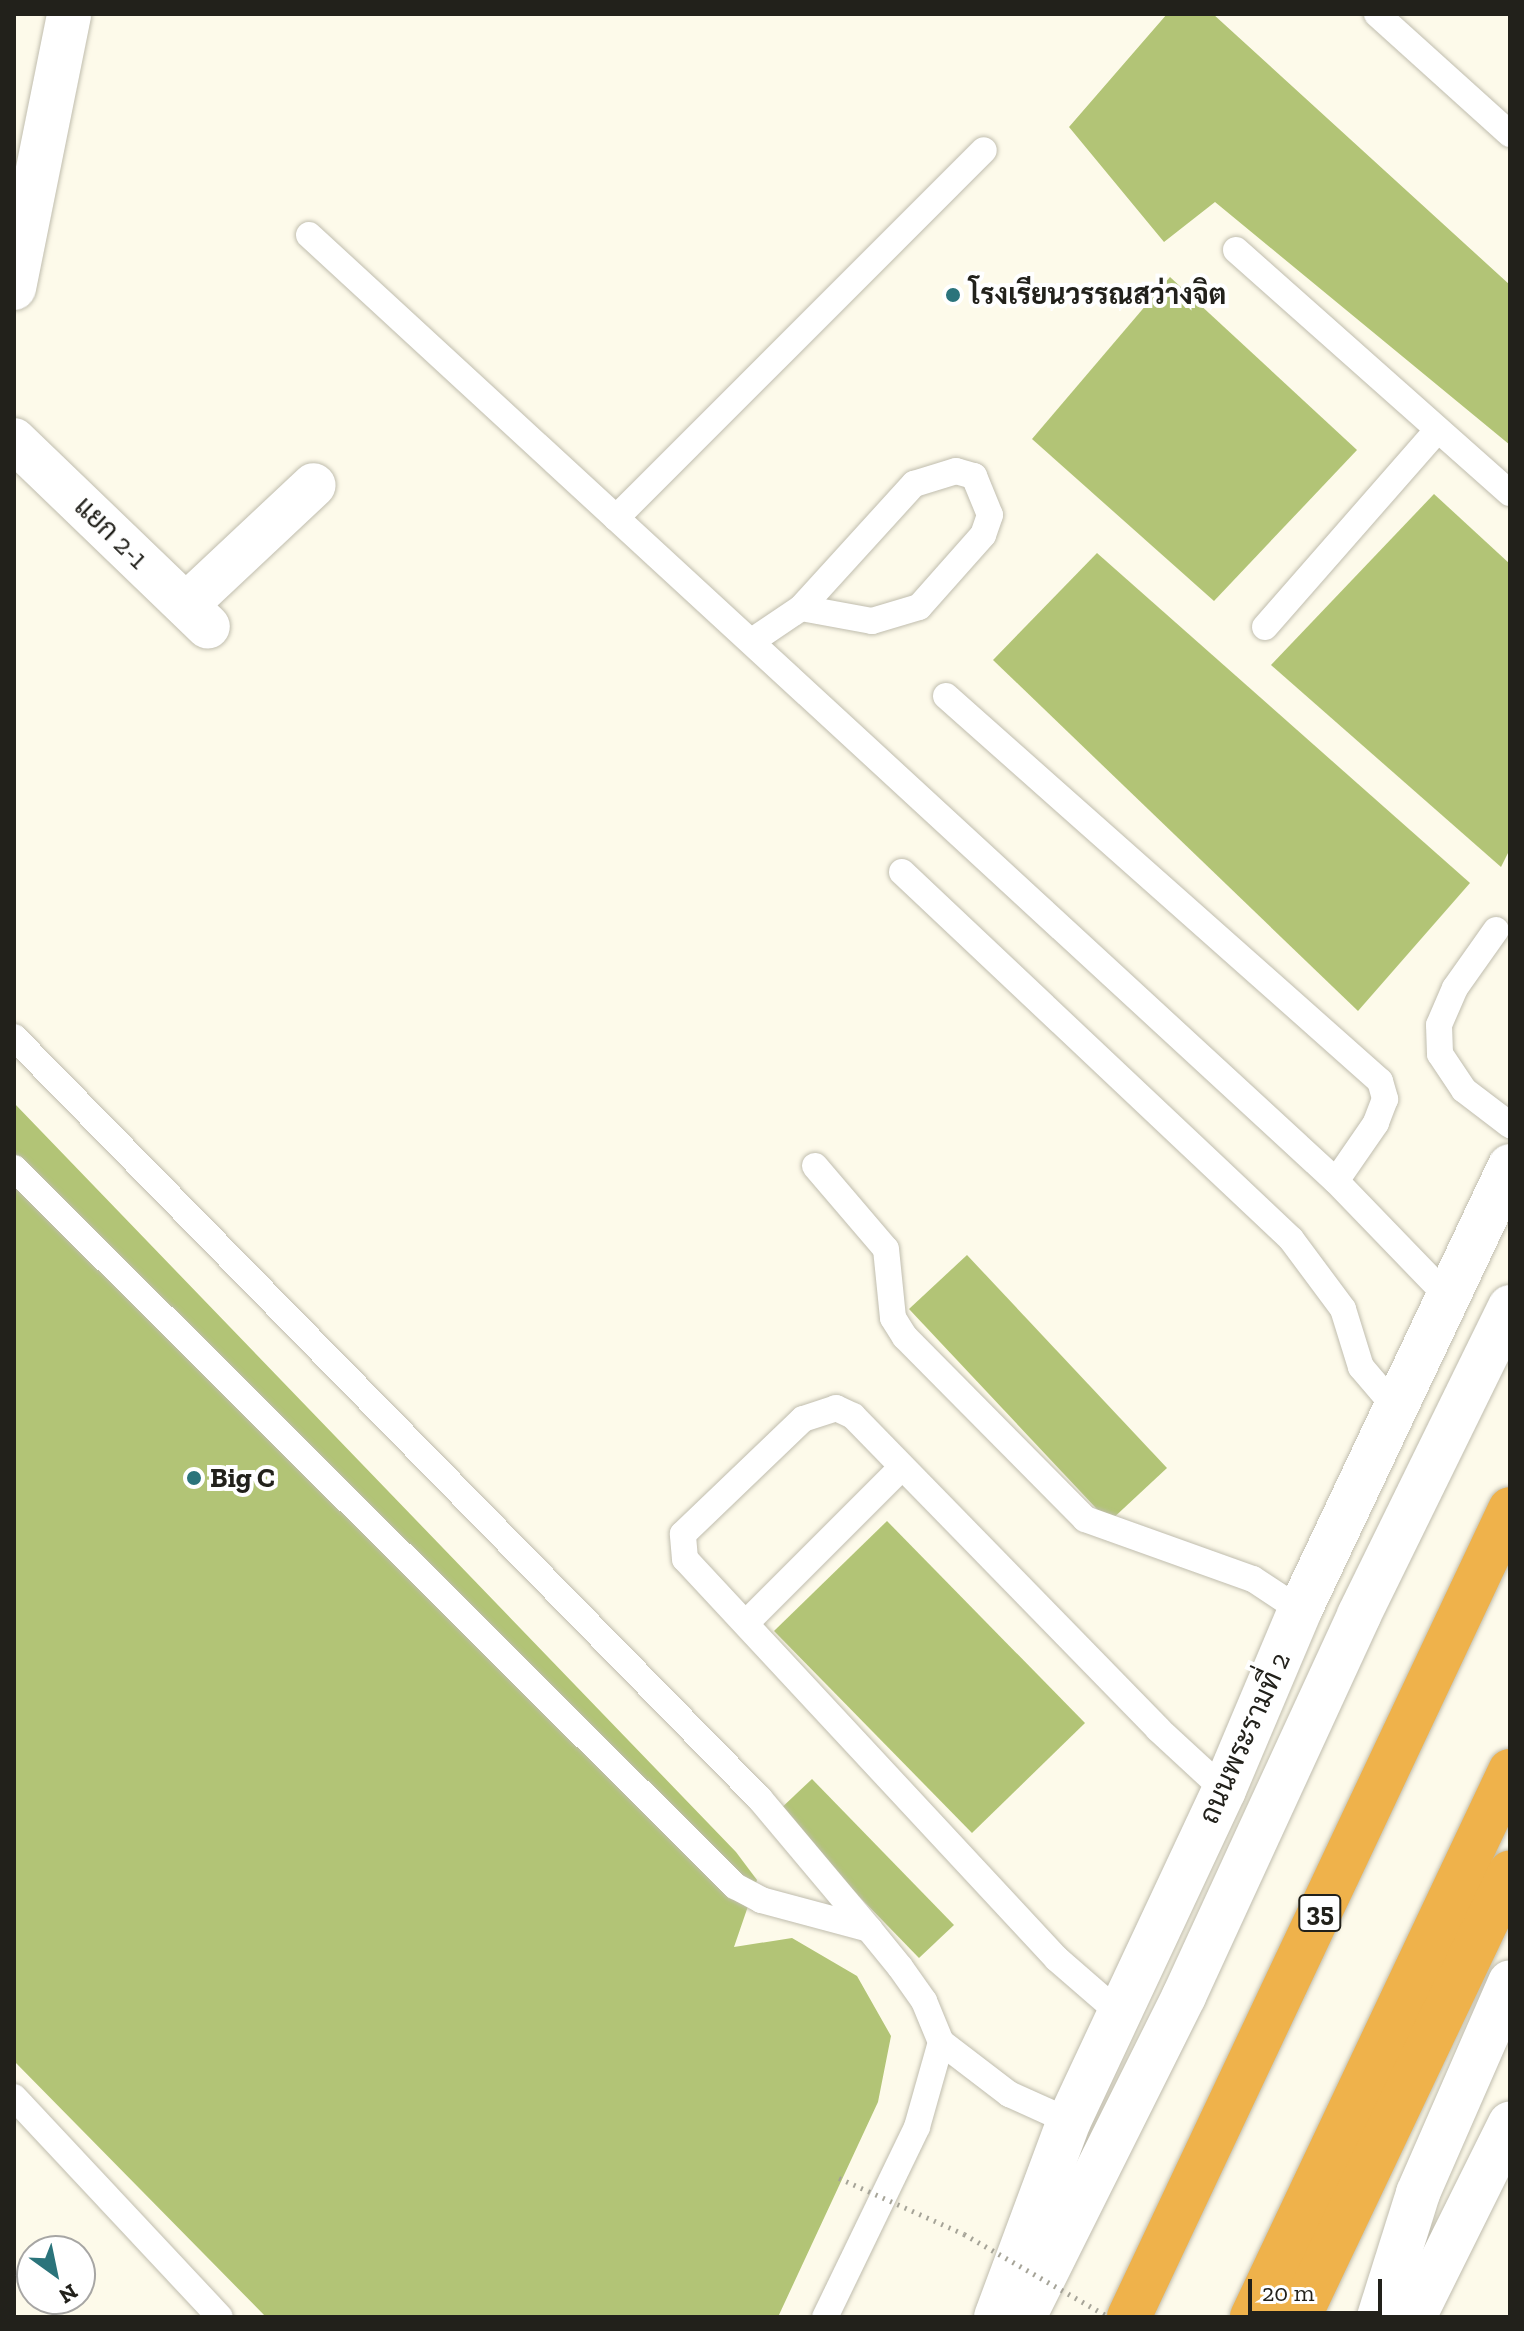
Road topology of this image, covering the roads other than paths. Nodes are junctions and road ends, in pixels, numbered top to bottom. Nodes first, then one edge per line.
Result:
1 (69, 14) edge
2 (1377, 14) edge
3 (1510, 134) edge
4 (984, 150) dead end
5 (309, 235) dead end
6 (1236, 250) dead end
7 (14, 288) edge
8 (1436, 432) junction
9 (14, 440) edge
10 (314, 485) dead end
11 (1510, 493) edge
12 (616, 518) junction
13 (801, 608) junction
14 (1265, 627) dead end
15 (752, 641) junction
16 (946, 696) dead end
17 (902, 872) dead end
18 (1496, 930) dead end
19 (14, 1037) edge
20 (1510, 1125) edge
21 (815, 1166) dead end
22 (1510, 1166) edge
23 (14, 1168) edge
24 (1336, 1181) junction
25 (1450, 1299) junction
26 (1510, 1307) edge
27 (1395, 1407) junction
28 (902, 1467) junction
29 (1510, 1509) edge
30 (1510, 1557) edge
31 (1300, 1610) junction
32 (747, 1622) junction
33 (1510, 1771) edge
34 (1224, 1790) junction
35 (1510, 1872) edge
36 (869, 1929) junction
37 (1510, 1982) edge
38 (1118, 2012) junction
39 (941, 2042) junction
40 (14, 2097) edge
41 (1069, 2121) junction
42 (1510, 2124) edge
43 (220, 2317) edge
44 (825, 2317) edge
45 (996, 2317) edge
46 (1024, 2317) edge
47 (1129, 2317) edge
48 (1150, 2317) edge
49 (1252, 2317) edge
50 (1299, 2317) edge
51 (1379, 2317) edge
52 (1414, 2317) edge

1 - 7 main road
2 - 3 lane
4 - 12 lane
5 - 12 lane
6 - 8 lane
8 - 11 lane
8 - 14 lane
9 - 10 main road, แยก 2-1
12 - 15 lane
13 - 13 lane
13 - 15 lane
15 - 24 lane
16 - 24 lane
17 - 27 lane
18 - 20 lane
19 - 36 lane
21 - 31 lane
22 - 25 main road, ถนนพระรามที่ 2
23 - 36 lane
24 - 25 lane
25 - 27 main road, ถนนพระรามที่ 2
26 - 46 main road
27 - 31 main road, ถนนพระรามที่ 2
28 - 32 lane
28 - 32 lane
28 - 34 lane
29 - 47 highway, 35
30 - 48 highway
31 - 34 main road, ถนนพระรามที่ 2
32 - 38 lane
33 - 49 highway
34 - 38 main road, ถนนพระรามที่ 2
35 - 50 highway
36 - 39 lane
37 - 51 main road
38 - 41 main road, ถนนพระรามที่ 2
39 - 41 lane
39 - 44 lane
40 - 43 lane
41 - 45 main road, ถนนพระรามที่ 2
42 - 52 main road

